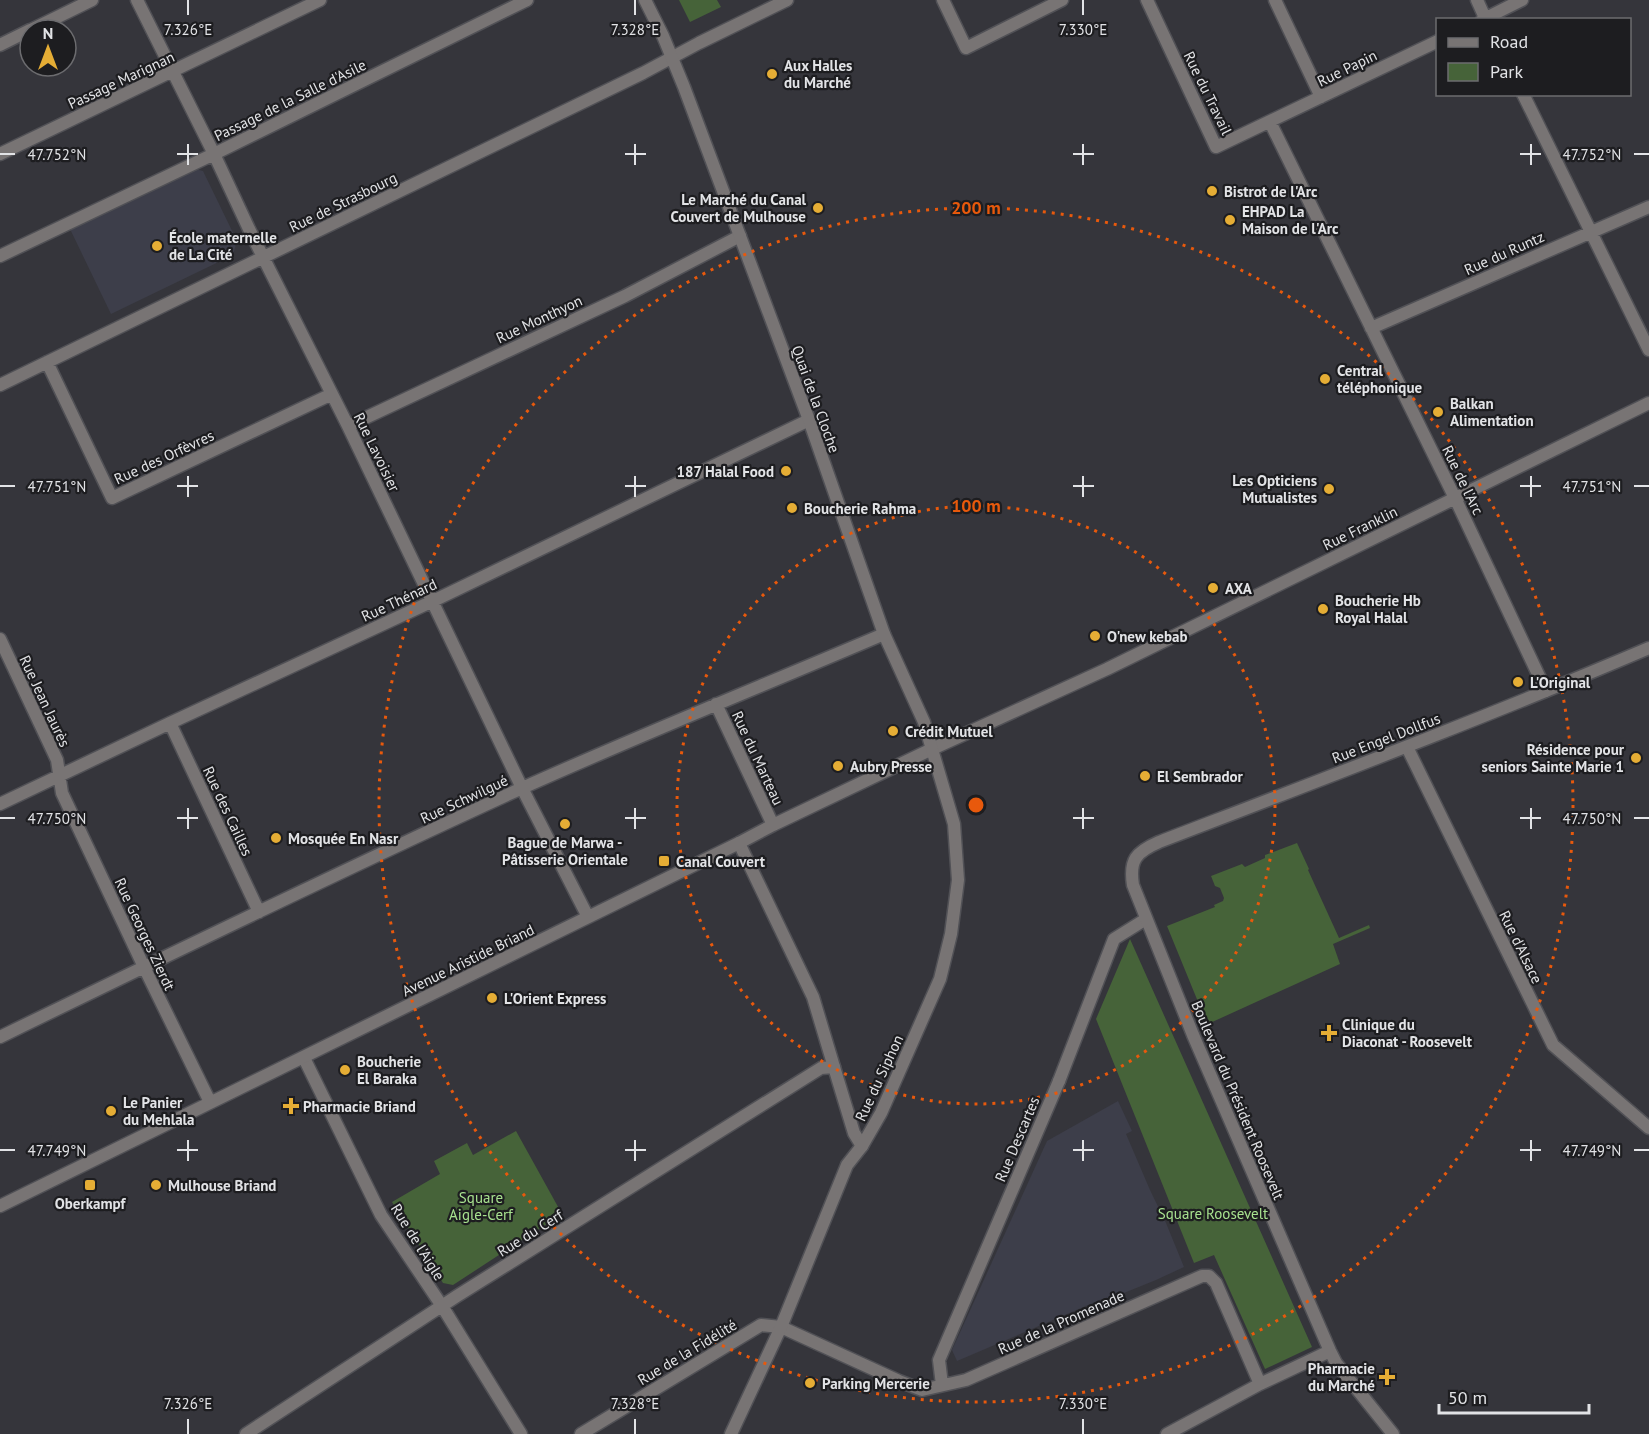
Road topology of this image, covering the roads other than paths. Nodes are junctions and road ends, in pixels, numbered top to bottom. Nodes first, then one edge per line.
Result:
1 (92, 0) edge
2 (137, 0) edge
3 (320, 0) edge
4 (527, 0) edge
5 (645, 0) edge
6 (787, 0) edge
7 (943, 0) edge
8 (1062, 0) edge
9 (1147, 0) edge
10 (1275, 0) edge
11 (1477, 0) edge
12 (1522, 0) edge
13 (55, 18) edge
14 (1485, 18) edge
15 (1487, 18) edge
16 (18, 36) edge
17 (1436, 41) edge
18 (0, 45) edge
19 (672, 58) junction
20 (173, 72) junction
21 (1524, 96) edge
22 (1321, 97) junction
23 (1270, 122) junction
24 (0, 154) edge
25 (214, 154) junction
26 (1649, 207) edge
27 (1591, 232) junction
28 (740, 236) junction
29 (0, 256) edge
30 (263, 258) junction
31 (1371, 328) junction
32 (1649, 350) edge
33 (47, 362) junction
34 (0, 385) edge
35 (332, 394) junction
36 (1649, 403) edge
37 (809, 420) junction
38 (348, 426) junction
39 (1455, 498) junction
40 (433, 601) junction
41 (884, 634) junction
42 (0, 639) edge
43 (1649, 648) edge
44 (1546, 692) junction
45 (1052, 694) joint
46 (716, 704) junction
47 (170, 723) junction
48 (1407, 747) junction
49 (932, 749) junction
50 (59, 776) junction
51 (522, 788) junction
52 (0, 804) edge
53 (773, 825) junction
54 (739, 843) junction
55 (1135, 858) joint
56 (259, 912) junction
57 (588, 917) junction
58 (1146, 919) junction
59 (144, 967) junction
60 (0, 1037) edge
61 (304, 1058) junction
62 (834, 1067) junction
63 (210, 1102) junction
64 (1649, 1128) edge
65 (862, 1146) junction
66 (0, 1206) edge
67 (442, 1306) junction
68 (781, 1327) junction
69 (1330, 1351) junction
70 (1260, 1384) junction
71 (942, 1385) junction
72 (246, 1434) edge
73 (521, 1434) edge
74 (581, 1434) edge
75 (731, 1434) edge
76 (1167, 1434) edge
77 (1393, 1434) edge

1 - 13 street
2 - 20 street, Rue Lavoisier
3 - 20 street, Passage Marignan
4 - 25 street, Passage de la Salle d'Asile
5 - 19 street, Quai de la Cloche
6 - 19 street, Rue de Strasbourg
7 - 8 street
9 - 23 street, Rue du Travail
10 - 22 street
11 - 14 street
12 - 15 street
16 - 18 street
17 - 22 street, Rue Papin
19 - 28 street, Quai de la Cloche
19 - 30 street, Rue de Strasbourg
20 - 24 street, Passage Marignan
20 - 25 street, Rue Lavoisier
21 - 27 street
22 - 23 street, Rue Papin
23 - 31 street, Rue de l'Arc
25 - 29 street, Passage de la Salle d'Asile
25 - 30 street, Rue Lavoisier
26 - 27 street, Rue du Runtz
27 - 31 street, Rue du Runtz
27 - 32 street
28 - 37 street, Quai de la Cloche
28 - 38 street, Rue Monthyon
30 - 33 street, Rue de Strasbourg
30 - 35 street, Rue Lavoisier
31 - 39 street, Rue de l'Arc
33 - 34 street, Rue de Strasbourg
33 - 35 street, Rue des Orfèvres
35 - 38 street, Rue Lavoisier
36 - 39 street, Rue Franklin
37 - 40 street, Rue Thénard
37 - 41 street, Quai de la Cloche
38 - 40 street, Rue Lavoisier
39 - 44 street, Rue de l'Arc
39 - 45 street, Rue Franklin
40 - 47 street, Rue Thénard
40 - 51 street, Rue Lavoisier
41 - 46 street, Rue Schwilgué
41 - 49 street, Quai de la Cloche
42 - 50 street, Rue Jean Jaurès
43 - 44 street, Rue Engel Dollfus
44 - 48 street, Rue Engel Dollfus
45 - 49 street, Avenue Aristide Briand
46 - 51 street, Rue Schwilgué
46 - 53 street, Rue du Marteau
47 - 50 street, Rue Thénard
47 - 56 street, Rue des Cailles
48 - 55 street, Rue Engel Dollfus
48 - 64 street, Rue d'Alsace
49 - 53 street, Avenue Aristide Briand
49 - 65 street, Rue du Siphon
50 - 52 street, Rue Thénard
50 - 59 street, Rue Georges Zierdt
51 - 56 street, Rue Schwilgué
51 - 57 street, Rue Lavoisier
53 - 54 street, Avenue Aristide Briand
54 - 57 street, Avenue Aristide Briand
54 - 62 street
55 - 58 street, Boulevard du Président Roosevelt
56 - 59 street, Rue Schwilgué
57 - 61 street, Avenue Aristide Briand
58 - 69 street, Boulevard du Président Roosevelt
58 - 71 street, Rue Descartes
59 - 60 street, Rue Schwilgué
59 - 63 street, Rue Georges Zierdt
61 - 63 street, Avenue Aristide Briand
61 - 67 street, Rue de l'Aigle
62 - 65 street
62 - 67 street, Rue du Cerf
63 - 66 street, Avenue Aristide Briand
65 - 68 street, Rue du Siphon
67 - 72 street, Rue du Cerf
67 - 73 street, Rue de l'Aigle
68 - 71 street, Rue de la Promenade
68 - 74 street, Rue de la Fidélité
68 - 75 street, Rue du Siphon
69 - 70 street
69 - 77 street, Boulevard du Président Roosevelt
70 - 71 street, Rue de la Promenade
70 - 76 street

